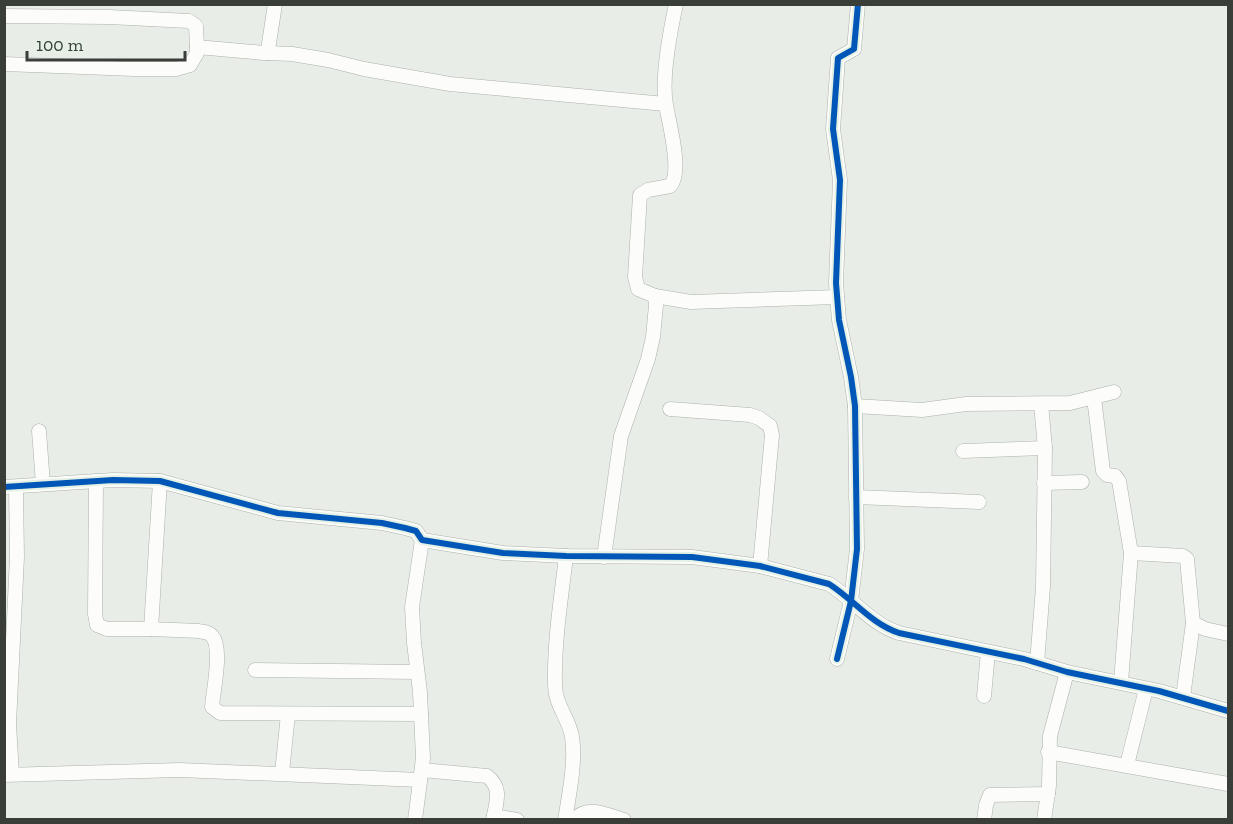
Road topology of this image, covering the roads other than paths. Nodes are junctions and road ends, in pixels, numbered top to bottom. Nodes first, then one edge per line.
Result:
1 (275, 4) edge
2 (676, 4) edge
3 (858, 4) edge
4 (4, 16) edge
5 (197, 47) junction
6 (267, 53) junction
7 (4, 64) edge
8 (665, 104) junction
9 (655, 296) junction
10 (837, 297) junction
11 (1114, 392) dead end
12 (1094, 398) junction
13 (1041, 404) junction
14 (855, 406) junction
15 (670, 409) dead end
16 (39, 431) dead end
17 (1045, 448) junction
18 (963, 451) dead end
19 (96, 481) junction
20 (160, 481) junction
21 (1082, 482) dead end
22 (1044, 483) junction
23 (43, 484) junction
24 (10, 487) edge
25 (856, 497) junction
26 (979, 502) dead end
27 (422, 540) junction
28 (1131, 553) junction
29 (566, 556) junction
30 (604, 557) junction
31 (760, 566) junction
32 (851, 601) junction
33 (1193, 623) junction
34 (151, 629) junction
35 (1228, 634) edge
36 (988, 652) junction
37 (837, 659) dead end
38 (1037, 663) junction
39 (255, 670) dead end
40 (417, 672) junction
41 (1067, 672) junction
42 (1121, 682) junction
43 (1146, 689) junction
44 (984, 696) dead end
45 (1183, 697) junction
46 (1228, 711) edge
47 (288, 714) junction
48 (421, 714) junction
49 (1048, 752) junction
50 (1127, 765) junction
51 (282, 773) junction
52 (8, 775) edge
53 (421, 775) junction
54 (1228, 784) edge
55 (1048, 794) junction
56 (493, 818) edge
57 (415, 819) edge
58 (517, 819) edge
59 (565, 819) edge
60 (574, 819) edge
61 (624, 819) edge
62 (984, 819) edge
63 (1044, 819) edge

1 - 6 street
2 - 8 street
3 - 10 street
4 - 5 street
5 - 6 street
5 - 7 street
6 - 8 street
8 - 9 street
9 - 10 street
9 - 30 street
10 - 14 street
11 - 12 street
12 - 13 street
12 - 28 street
13 - 14 street
13 - 17 street
14 - 25 street
15 - 31 street
16 - 23 street
17 - 18 street
17 - 22 street
19 - 20 street
19 - 23 street
19 - 34 street
20 - 27 street
20 - 34 street
21 - 22 street
22 - 38 street
23 - 24 street
24 - 52 street
25 - 26 street
25 - 32 street
27 - 29 street
27 - 40 street
28 - 33 street
28 - 42 street
29 - 30 street
29 - 59 street
30 - 31 street
31 - 32 street
32 - 36 street
32 - 37 street
33 - 35 street
33 - 45 street
34 - 47 street
36 - 38 street
36 - 44 street
38 - 41 street
39 - 40 street
40 - 48 street
41 - 42 street
41 - 49 street
42 - 43 street
43 - 45 street
43 - 50 street
45 - 46 street
47 - 48 street
47 - 51 street
48 - 53 street
49 - 50 street
49 - 55 street
50 - 54 street
51 - 52 street
51 - 53 street
53 - 56 street
53 - 57 street
55 - 62 street
55 - 63 street
56 - 58 street
60 - 61 street

